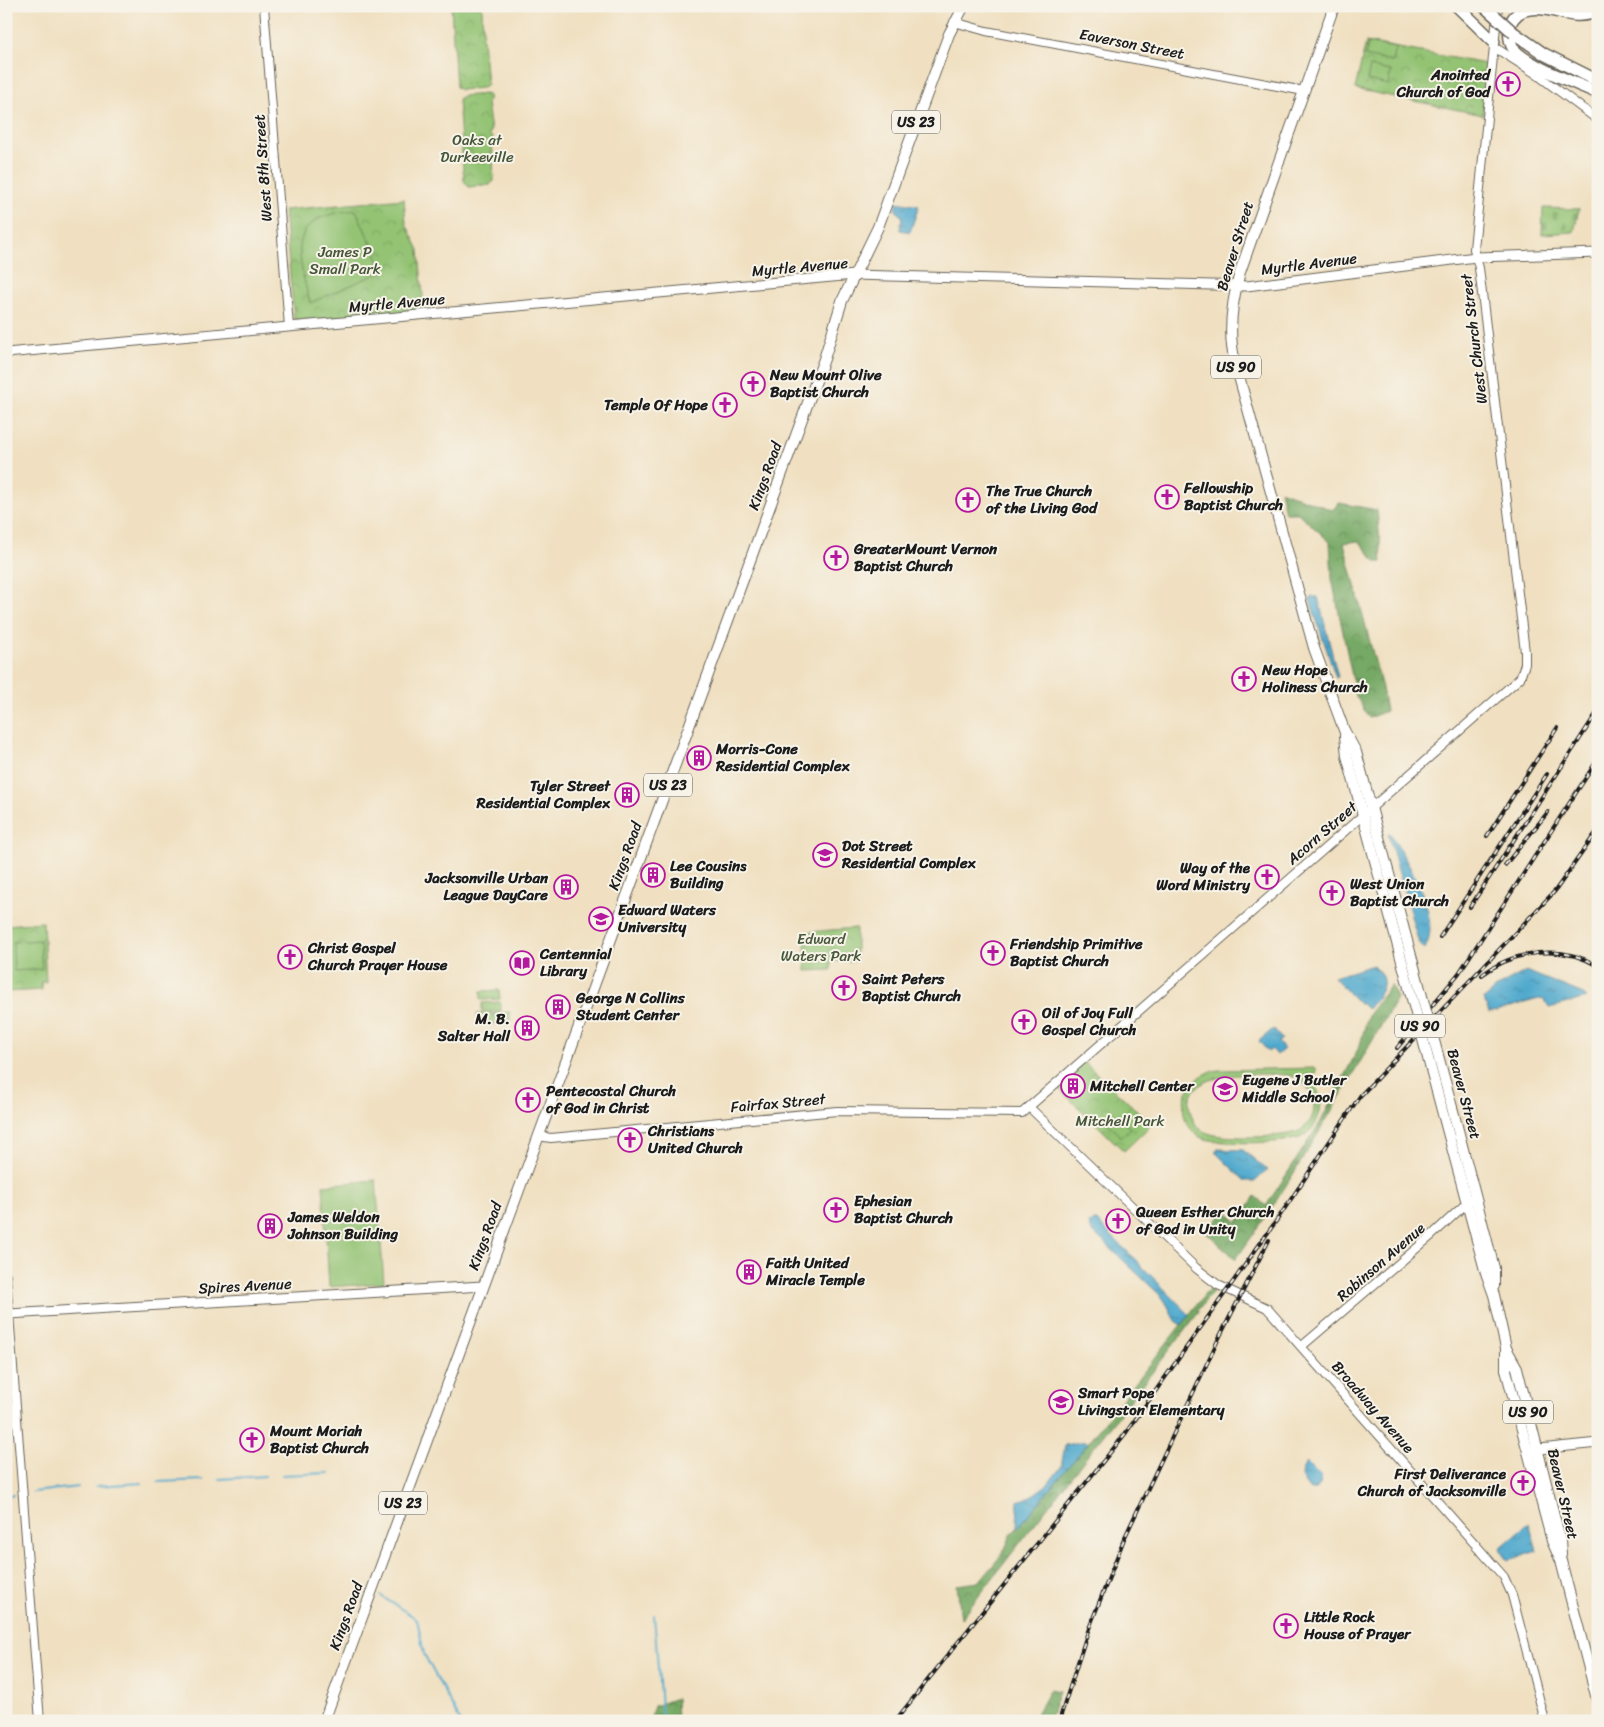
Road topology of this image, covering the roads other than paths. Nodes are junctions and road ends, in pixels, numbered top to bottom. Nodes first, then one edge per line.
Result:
1 (264, 6) edge
2 (964, 6) edge
3 (1334, 6) edge
4 (1457, 6) edge
5 (1484, 6) edge
6 (1492, 6) edge
7 (1498, 6) edge
8 (1565, 6) edge
9 (1598, 10) edge
10 (954, 22) junction
11 (1514, 33) junction
12 (1494, 44) junction
13 (1598, 79) edge
14 (1304, 91) junction
15 (1598, 93) edge
16 (1598, 120) edge
17 (1598, 253) edge
18 (1476, 257) junction
19 (854, 275) junction
20 (1236, 286) junction
21 (289, 327) junction
22 (6, 353) edge
23 (1524, 669) joint
24 (1344, 730) junction
25 (1371, 808) junction
26 (1363, 816) junction
27 (1401, 938) junction
28 (1029, 1107) junction
29 (1448, 1112) junction
30 (1022, 1113) joint
31 (538, 1136) junction
32 (1475, 1195) junction
33 (1467, 1203) junction
34 (6, 1275) edge
35 (483, 1286) junction
36 (1494, 1295) junction
37 (9, 1314) junction
38 (1302, 1346) junction
39 (1598, 1444) edge
40 (1533, 1450) junction
41 (1598, 1703) edge
42 (40, 1721) edge
43 (324, 1721) edge
44 (1545, 1721) edge

1 - 21 street, West 8th Street
2 - 10 main road, Kings Road / US 23
3 - 14 main road, Beaver Street / US 90
4 - 12 highway
5 - 11 highway, bridge
6 - 11 highway, bridge
7 - 12 street, West Church Street
8 - 9 highway
9 - 15 highway
10 - 14 street, Eaverson Street
10 - 19 main road, Kings Road / US 23
11 - 13 highway
12 - 16 street
12 - 18 street, West Church Street
14 - 20 main road, Beaver Street / US 90
17 - 18 main road, Myrtle Avenue
18 - 20 main road, Myrtle Avenue
18 - 23 street, West Church Street
19 - 20 main road, Myrtle Avenue
19 - 21 main road, Myrtle Avenue
19 - 31 main road, Kings Road / US 23
20 - 24 main road, Beaver Street / US 90
21 - 22 main road, Myrtle Avenue
23 - 25 street, Acorn Street
24 - 25 main road, Beaver Street / US 90
24 - 26 main road, Beaver Street / US 90
25 - 26 street, Acorn Street
25 - 27 main road, Beaver Street / US 90
26 - 27 main road, Beaver Street / US 90
26 - 28 street, Acorn Street
27 - 29 main road, Beaver Street / US 90, bridge
28 - 30 street, Acorn Street
28 - 38 street, Broadway Avenue
29 - 32 main road, Beaver Street / US 90
29 - 33 main road, Beaver Street / US 90
30 - 31 street, Fairfax Street
31 - 35 main road, Kings Road / US 23
32 - 33 street, Robinson Avenue
32 - 36 main road, Beaver Street / US 90
33 - 36 main road, Beaver Street / US 90
33 - 38 street, Robinson Avenue
34 - 37 street
35 - 37 main road, Spires Avenue
35 - 43 main road, Kings Road / US 23
36 - 40 main road, Beaver Street / US 90
37 - 42 street
38 - 44 street, Broadway Avenue
39 - 40 main road
40 - 41 main road, Beaver Street / US 90

